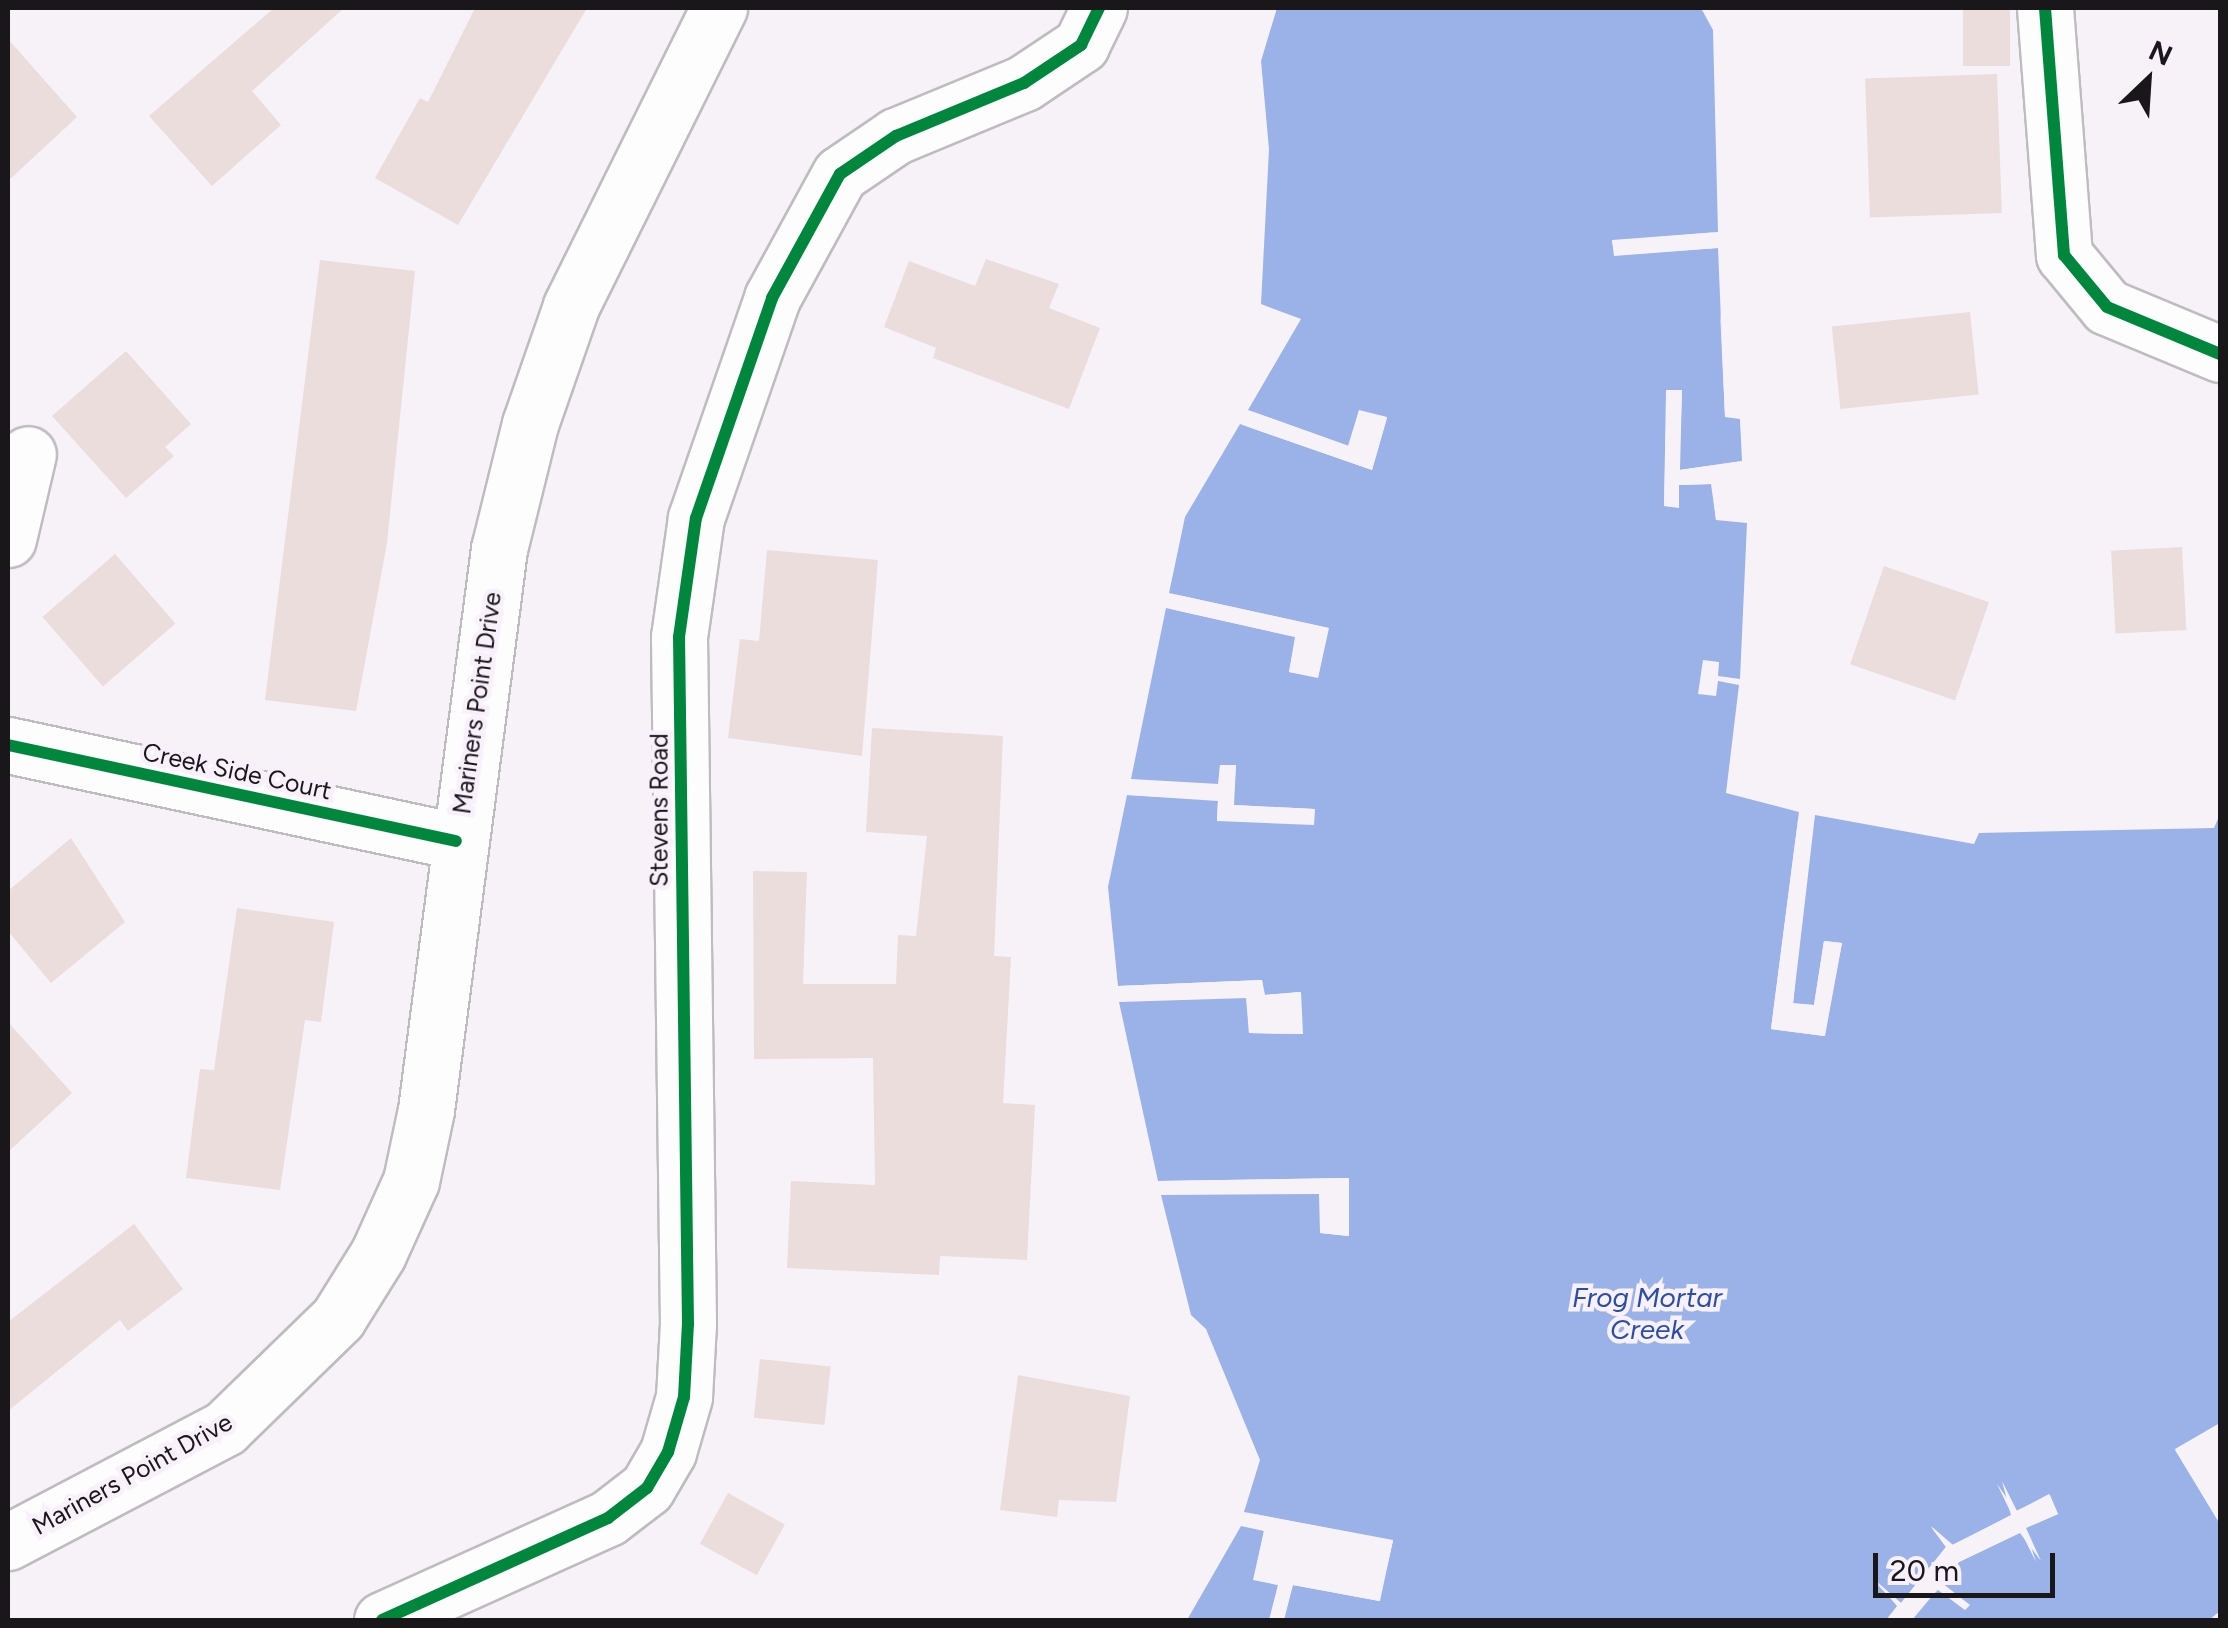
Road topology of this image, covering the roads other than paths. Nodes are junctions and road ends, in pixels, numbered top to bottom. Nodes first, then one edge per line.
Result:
1 (719, 8) edge
2 (1099, 8) edge
3 (2044, 8) edge
4 (2220, 354) edge
5 (28, 454) dead end
6 (8, 538) edge
7 (8, 745) edge
8 (456, 841) junction
9 (8, 1542) edge
10 (382, 1620) edge

1 - 8 street, Mariners Point Drive
2 - 10 street, Stevens Road
3 - 4 street
5 - 6 street
7 - 8 street, Creek Side Court
8 - 9 street, Mariners Point Drive

